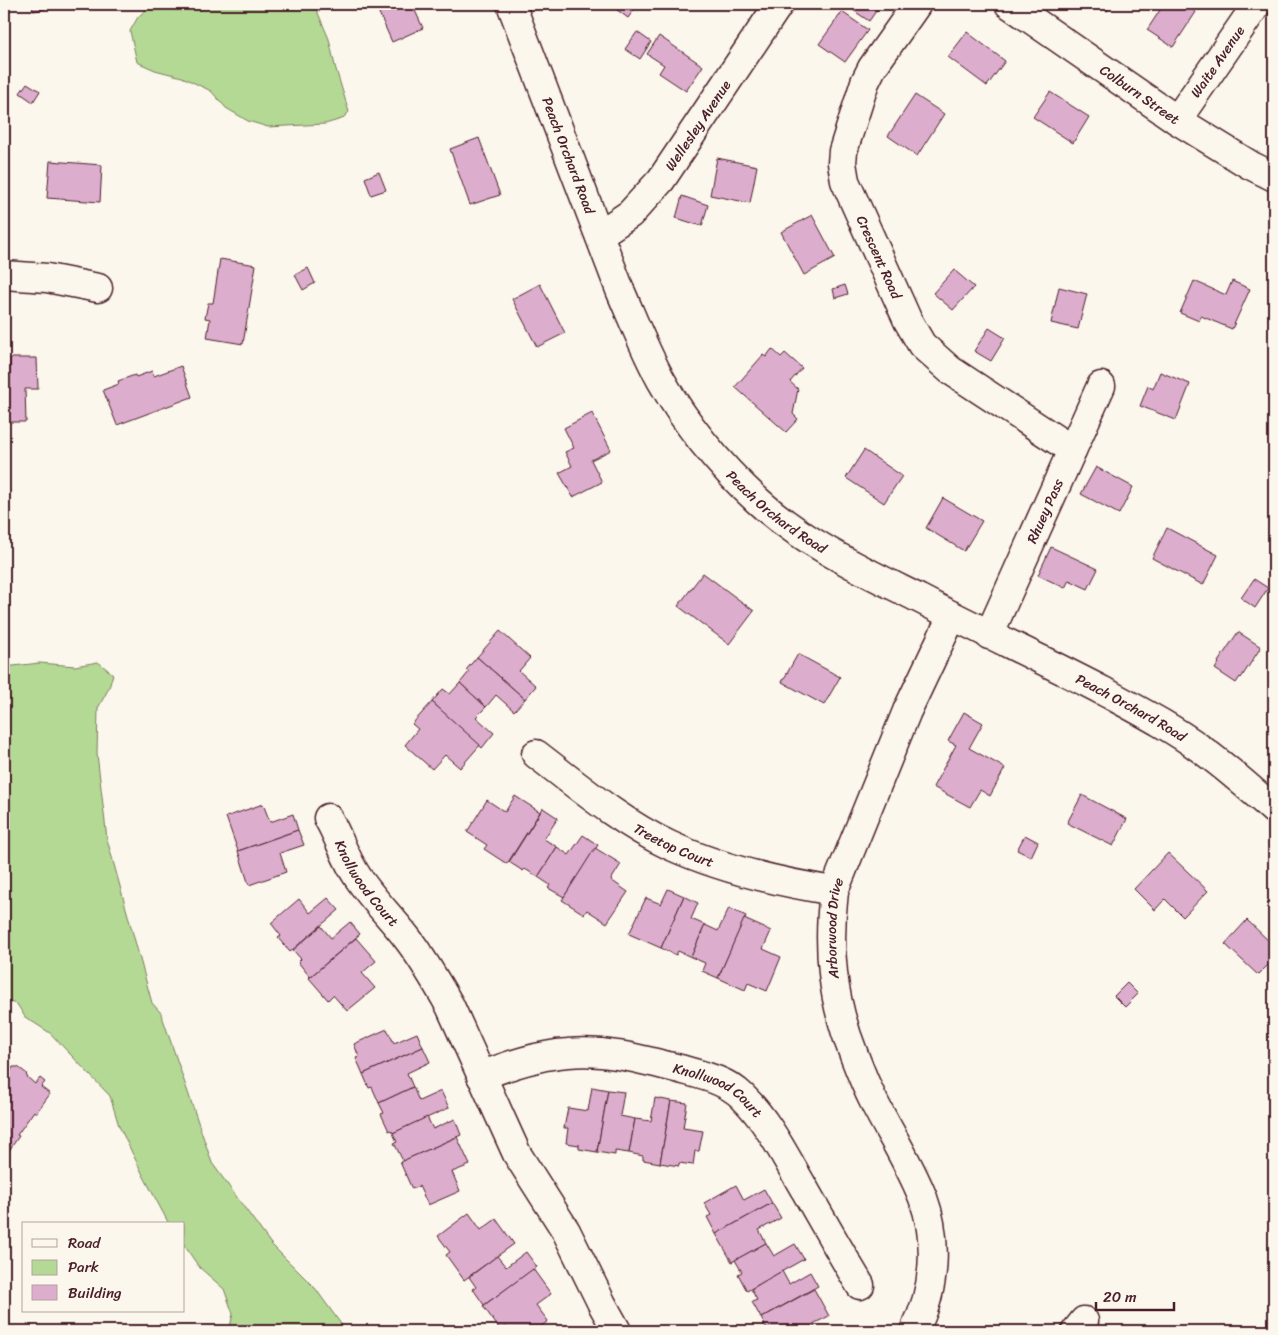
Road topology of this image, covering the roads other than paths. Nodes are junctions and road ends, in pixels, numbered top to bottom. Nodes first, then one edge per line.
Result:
1 (511, 4) edge
2 (780, 4) edge
3 (917, 4) edge
4 (1009, 4) edge
5 (1257, 4) edge
6 (1177, 120) junction
7 (1274, 177) edge
8 (600, 234) junction
9 (4, 274) edge
10 (98, 288) dead end
11 (1101, 386) dead end
12 (1072, 450) junction
13 (952, 616) junction
14 (989, 635) junction
15 (536, 754) dead end
16 (1274, 810) edge
17 (328, 818) dead end
18 (834, 891) junction
19 (481, 1076) junction
20 (860, 1285) dead end
21 (617, 1331) edge
22 (914, 1331) edge

1 - 8 street, Peach Orchard Road
2 - 8 street, Wellesley Avenue
3 - 12 street, Crescent Road
4 - 6 street, Colburn Street
5 - 6 street, Waite Avenue
6 - 7 street, Colburn Street
8 - 13 street, Peach Orchard Road
9 - 10 street
11 - 12 street, Rhuey Pass
12 - 14 street, Rhuey Pass
13 - 14 street, Peach Orchard Road
13 - 18 street, Arborwood Drive
14 - 16 street, Peach Orchard Road
15 - 18 street, Treetop Court
17 - 19 street, Knollwood Court
18 - 22 street, Arborwood Drive
19 - 20 street, Knollwood Court
19 - 21 street, Knollwood Court

